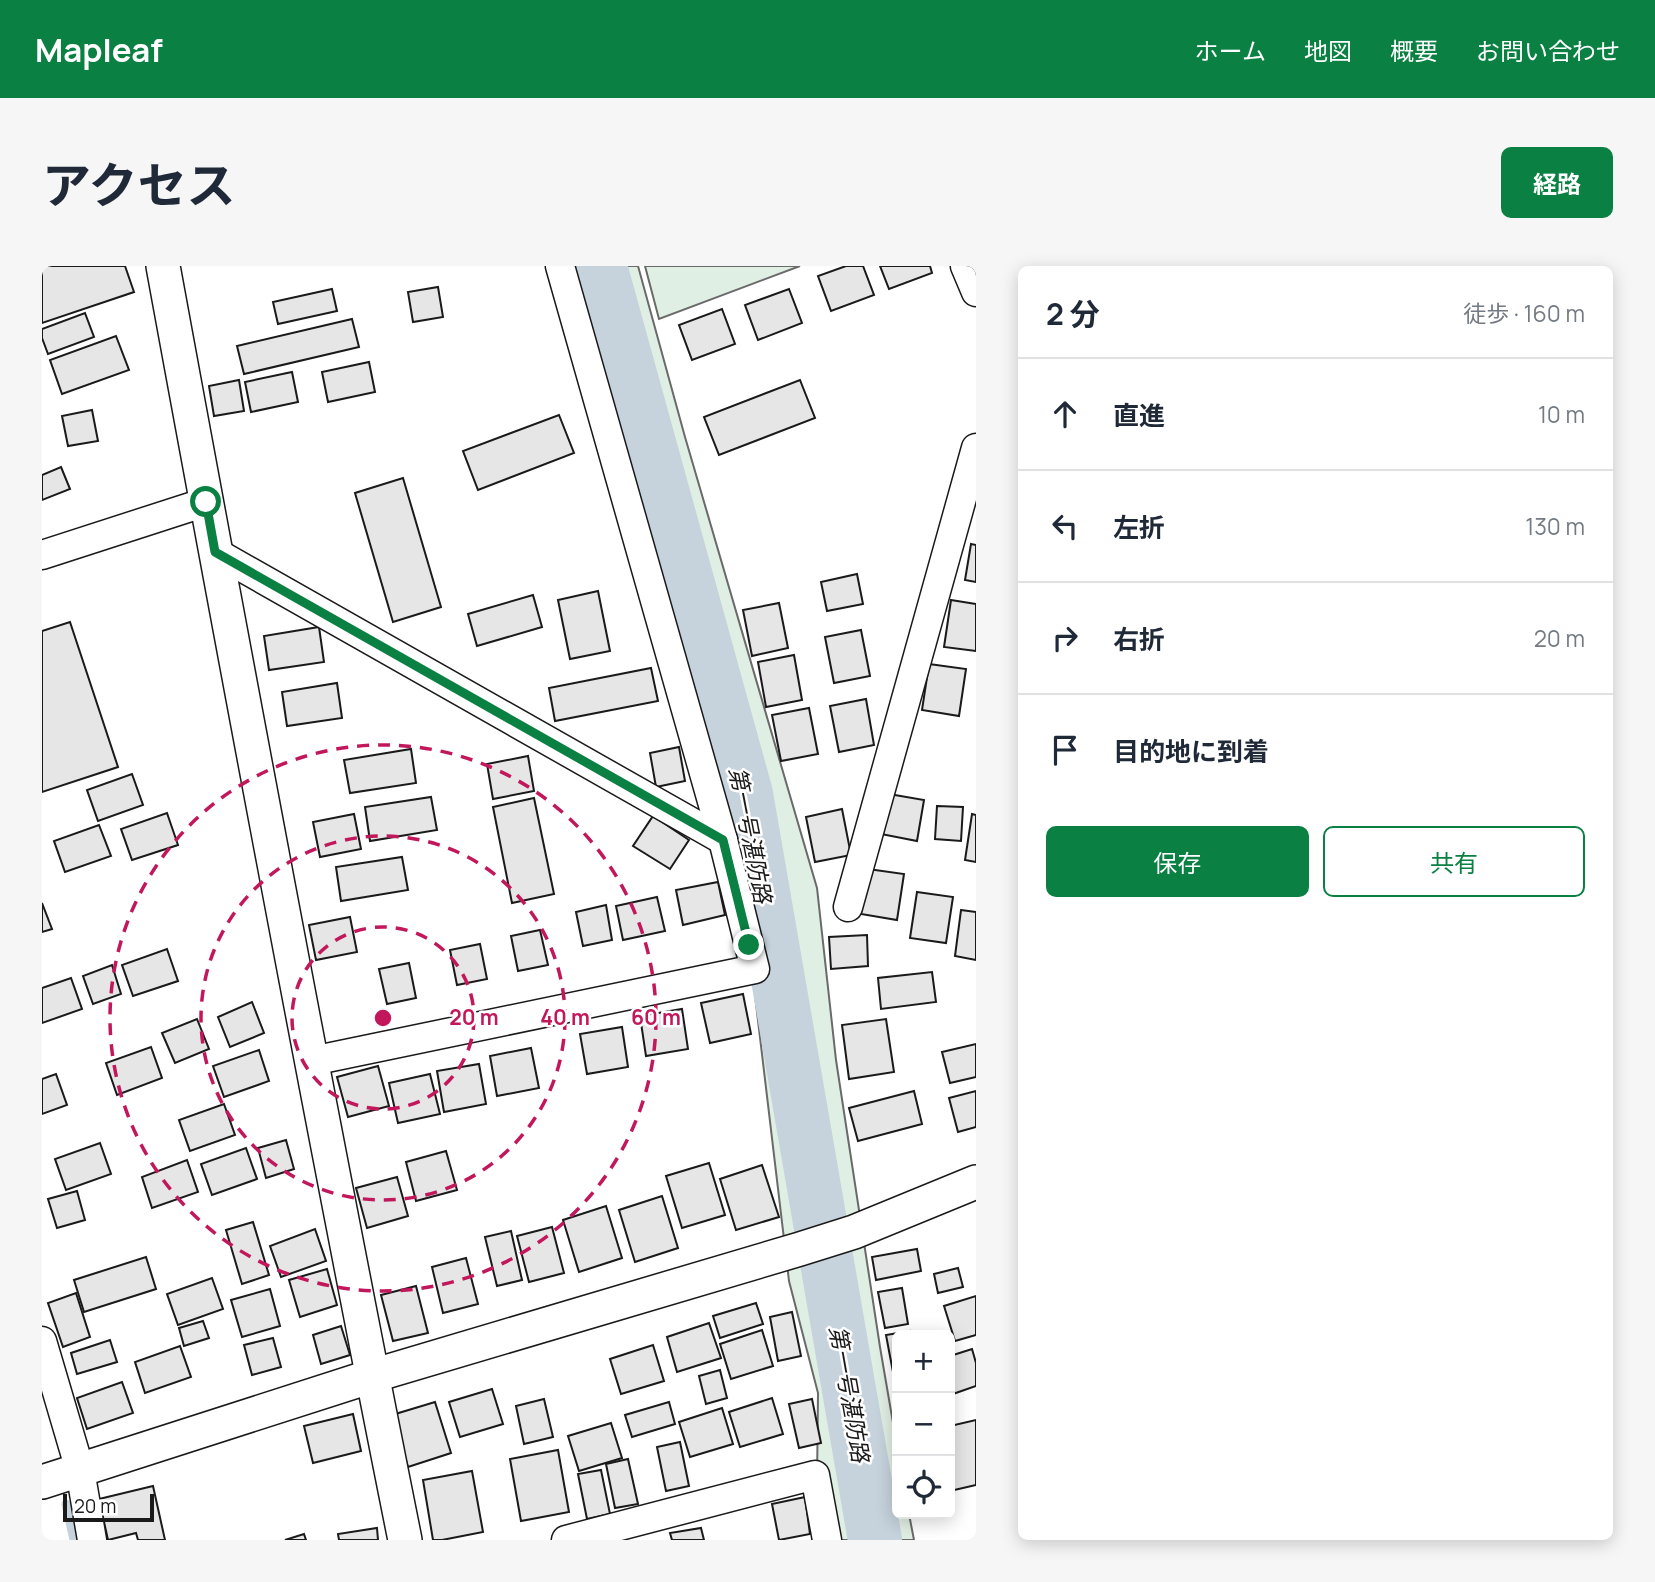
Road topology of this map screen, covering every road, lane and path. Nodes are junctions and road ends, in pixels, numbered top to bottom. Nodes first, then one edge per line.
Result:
1 (163, 266) edge
2 (560, 266) edge
3 (964, 266) edge
4 (976, 292) edge
5 (976, 448) edge
6 (206, 502) junction
7 (215, 552) junction
8 (42, 555) edge
9 (723, 840) junction
10 (848, 907) dead end
11 (312, 1061) junction
12 (976, 1182) edge
13 (42, 1340) edge
14 (372, 1376) junction
15 (80, 1469) junction
16 (42, 1482) edge
17 (93, 1540) edge
18 (405, 1540) edge
19 (566, 1540) edge
20 (827, 1540) edge

1 - 6 street
2 - 9 street
3 - 4 street
5 - 10 street
6 - 7 street
6 - 8 street
7 - 9 street
7 - 11 street
9 - 11 street
11 - 14 street
12 - 14 street
13 - 15 street
14 - 15 street
14 - 18 street
15 - 16 street
15 - 17 street
19 - 20 street

